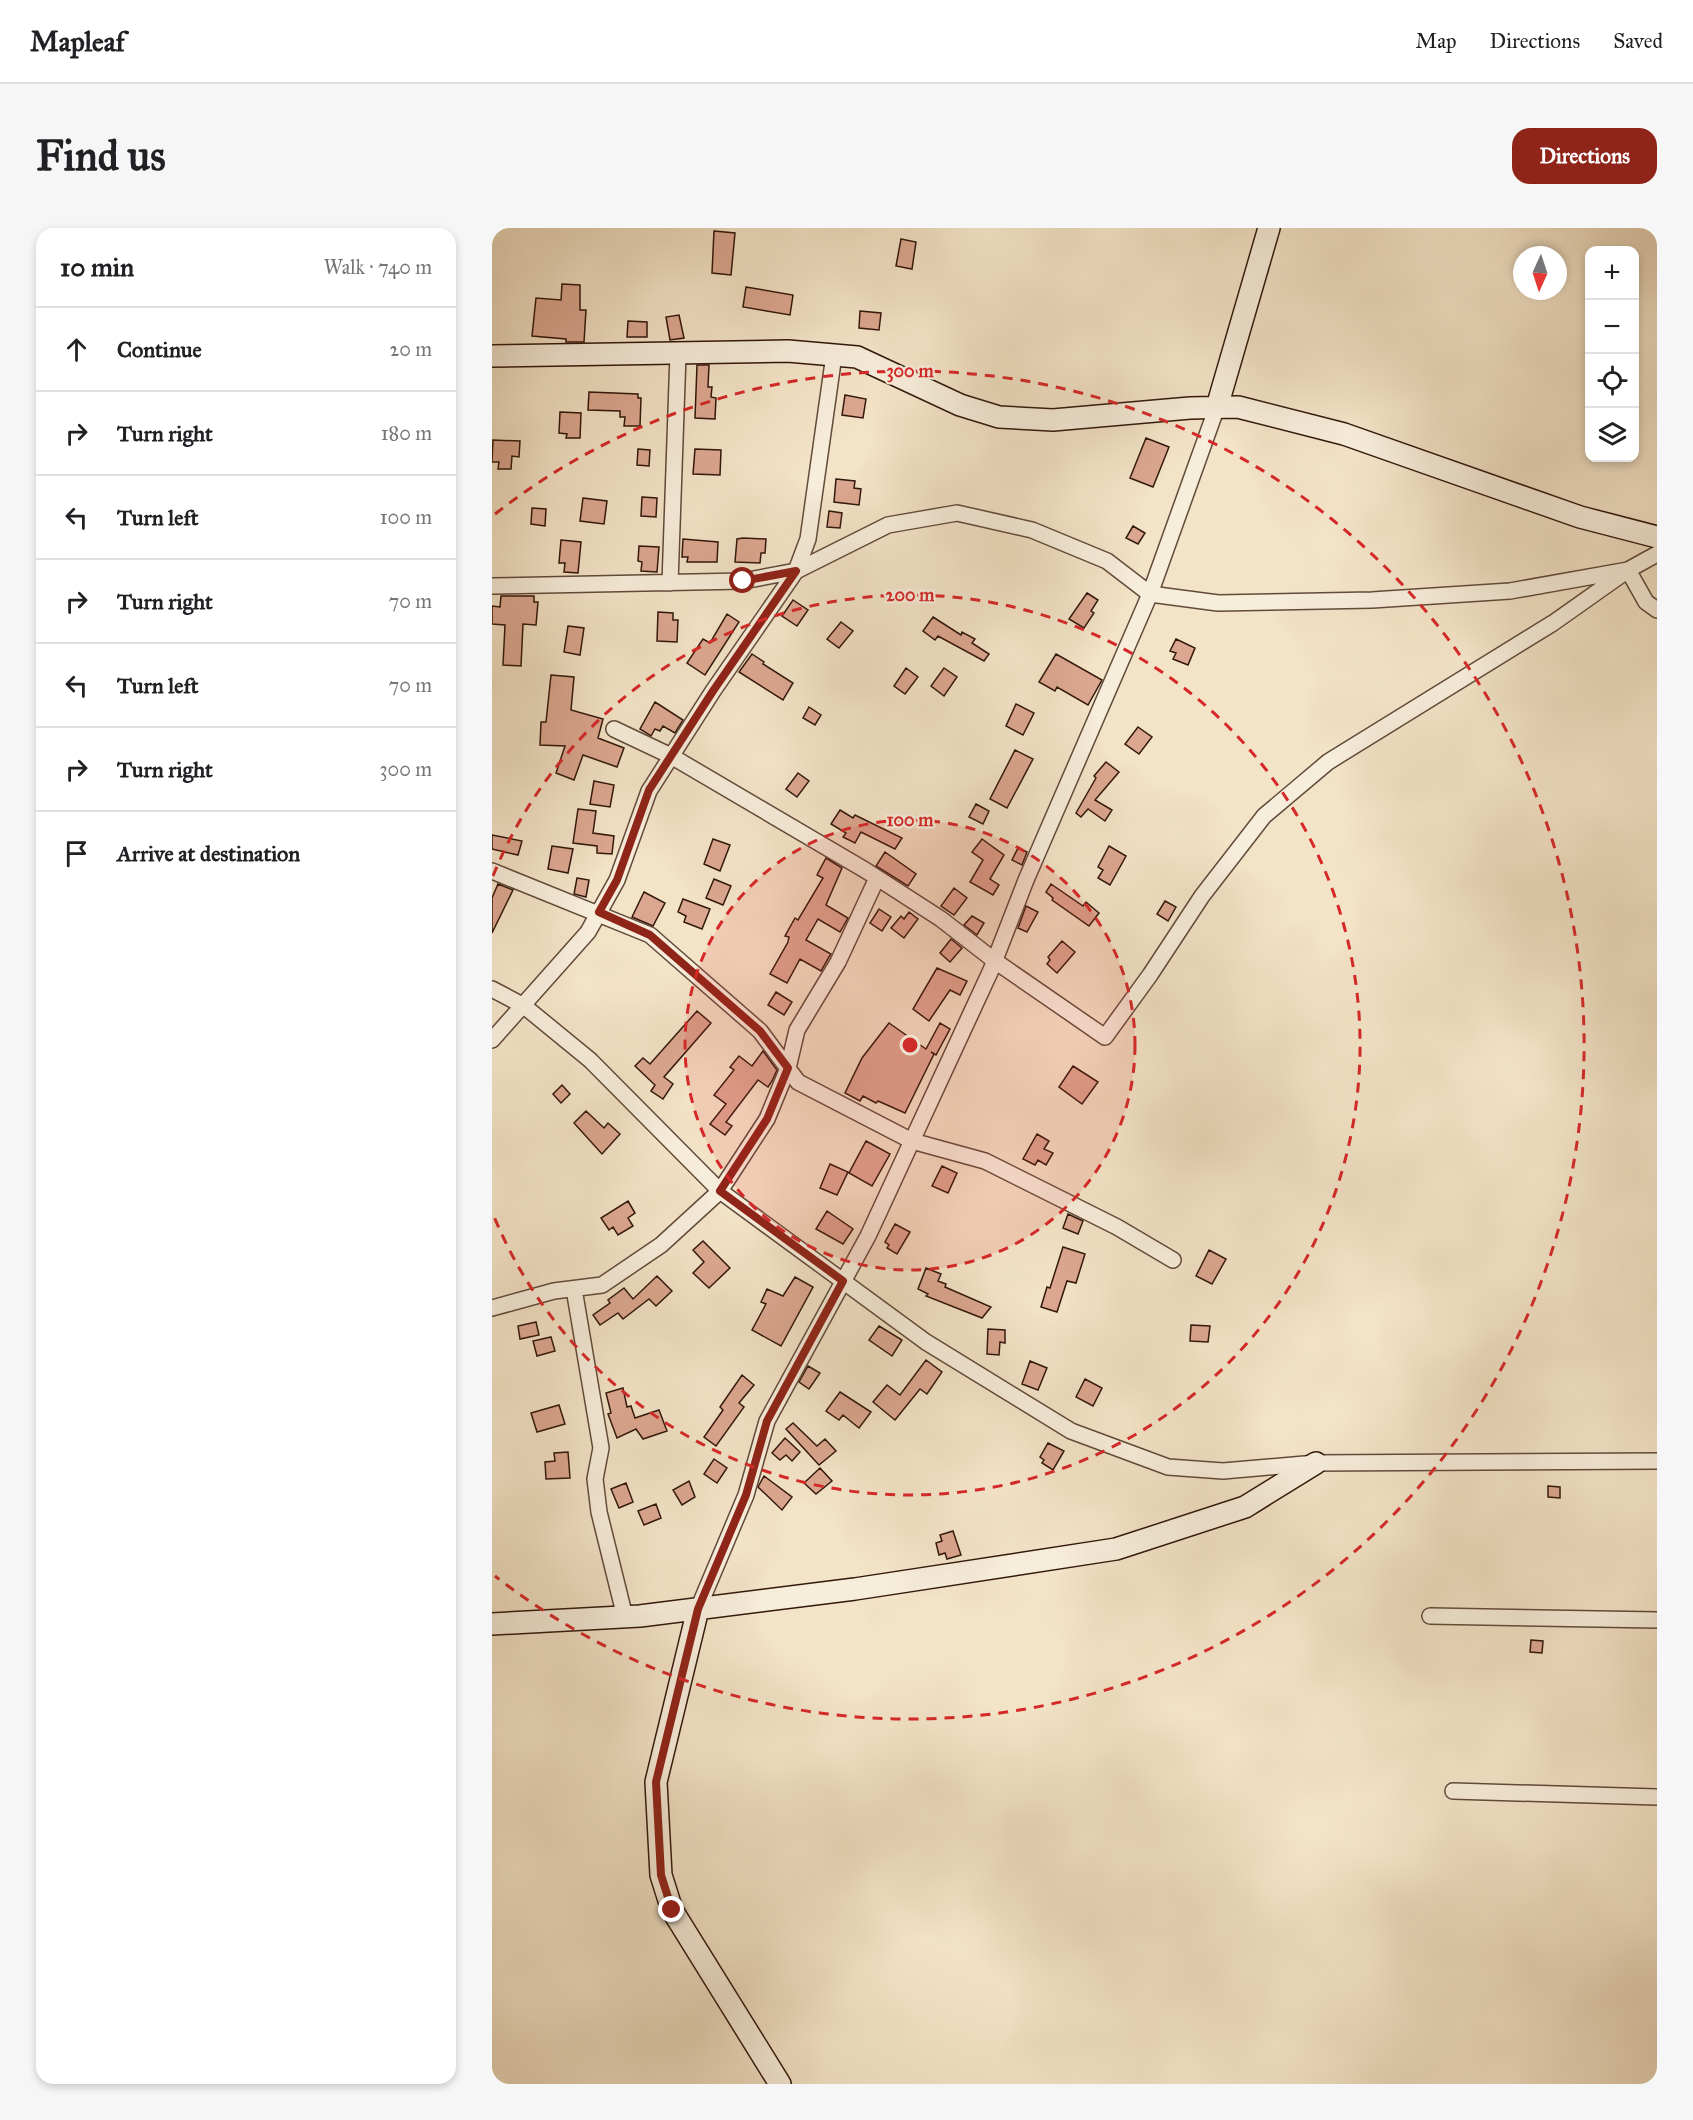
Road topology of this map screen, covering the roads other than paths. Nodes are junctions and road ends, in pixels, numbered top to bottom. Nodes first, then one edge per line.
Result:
1 (1269, 228) edge
2 (678, 354) junction
3 (834, 355) junction
4 (492, 356) edge
5 (1217, 407) junction
6 (1657, 537) edge
7 (1657, 554) edge
8 (1628, 570) junction
9 (796, 571) junction
10 (670, 583) junction
11 (492, 586) edge
12 (1150, 594) junction
13 (1657, 610) edge
14 (614, 729) dead end
15 (671, 756) junction
16 (492, 871) edge
17 (877, 878) junction
18 (599, 912) junction
19 (995, 961) junction
20 (492, 989) edge
21 (524, 1006) junction
22 (492, 1040) edge
23 (788, 1068) junction
24 (912, 1141) junction
25 (720, 1191) junction
26 (1173, 1260) dead end
27 (843, 1281) junction
28 (574, 1288) junction
29 (492, 1308) edge
30 (1657, 1461) edge
31 (1316, 1463) junction
32 (698, 1609) junction
33 (1430, 1616) dead end
34 (625, 1617) junction
35 (1657, 1620) edge
36 (492, 1624) edge
37 (1453, 1791) dead end
38 (1657, 1797) edge
39 (780, 2084) edge

1 - 5 street
2 - 3 street
2 - 4 street
2 - 10 street
3 - 5 street
3 - 9 street
5 - 6 street
5 - 12 street
7 - 8 street
8 - 12 street
8 - 13 street
8 - 19 street
9 - 10 street
9 - 12 street
9 - 15 street
10 - 11 street
12 - 19 street
14 - 15 street
15 - 17 street
15 - 18 street
16 - 18 street
17 - 19 street
17 - 23 street
18 - 21 street
18 - 23 street
19 - 24 street
20 - 21 street
21 - 22 street
21 - 25 street
23 - 24 street
23 - 25 street
24 - 26 street
24 - 27 street
25 - 27 street
25 - 28 street
27 - 31 street
27 - 32 street
28 - 29 street
28 - 34 street
30 - 31 street
31 - 32 street
32 - 34 street
32 - 39 street
33 - 35 street
34 - 36 street
37 - 38 street

